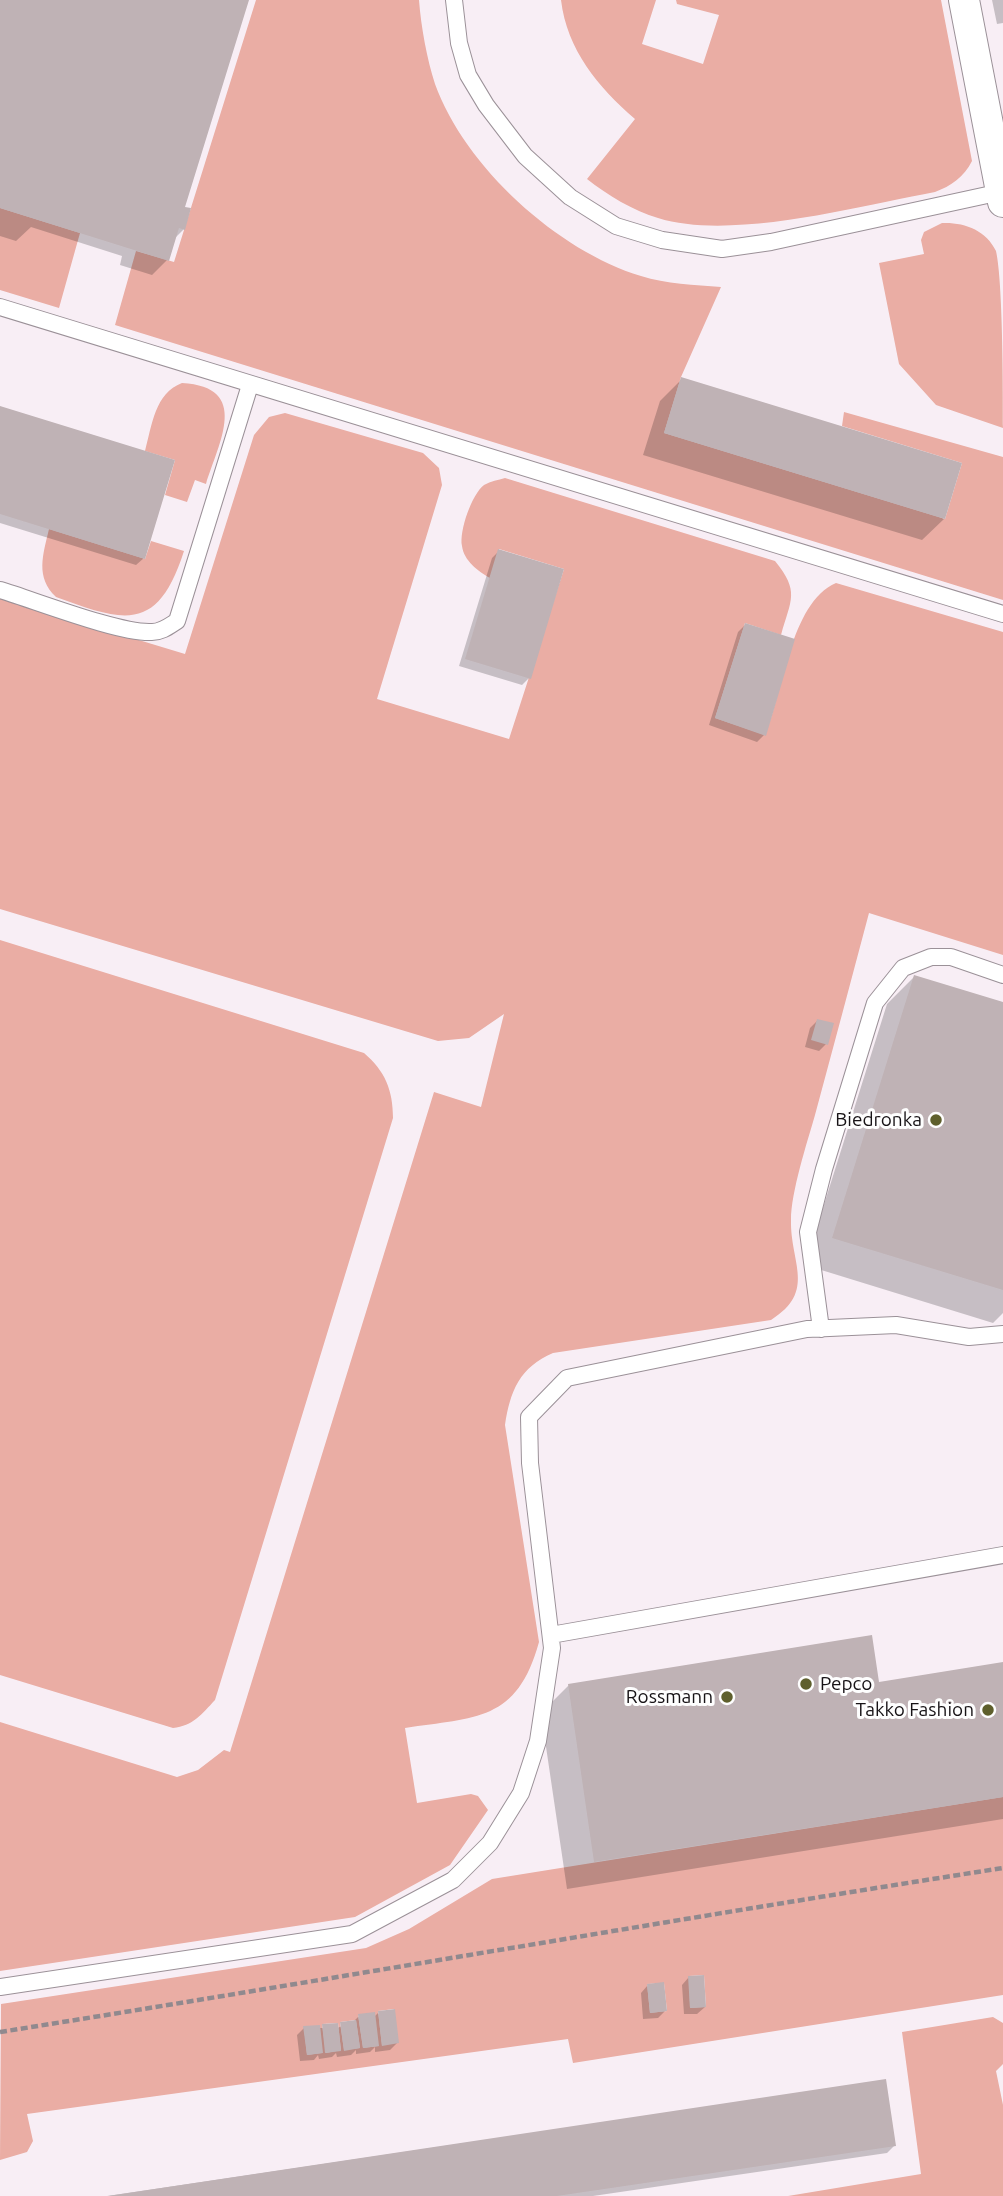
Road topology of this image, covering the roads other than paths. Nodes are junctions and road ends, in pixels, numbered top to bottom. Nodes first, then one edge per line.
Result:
1 (454, 0) edge
2 (964, 0) edge
3 (1002, 197) edge
4 (0, 307) edge
5 (250, 385) junction
6 (0, 590) edge
7 (1003, 614) edge
8 (1003, 975) edge
9 (821, 1329) junction
10 (1003, 1334) edge
11 (1003, 1555) edge
12 (551, 1634) junction
13 (0, 1987) edge

1 - 3 lane
2 - 3 street
4 - 5 lane
5 - 6 lane
5 - 7 lane
8 - 9 lane
9 - 10 lane
9 - 12 lane
11 - 12 lane
12 - 13 lane

